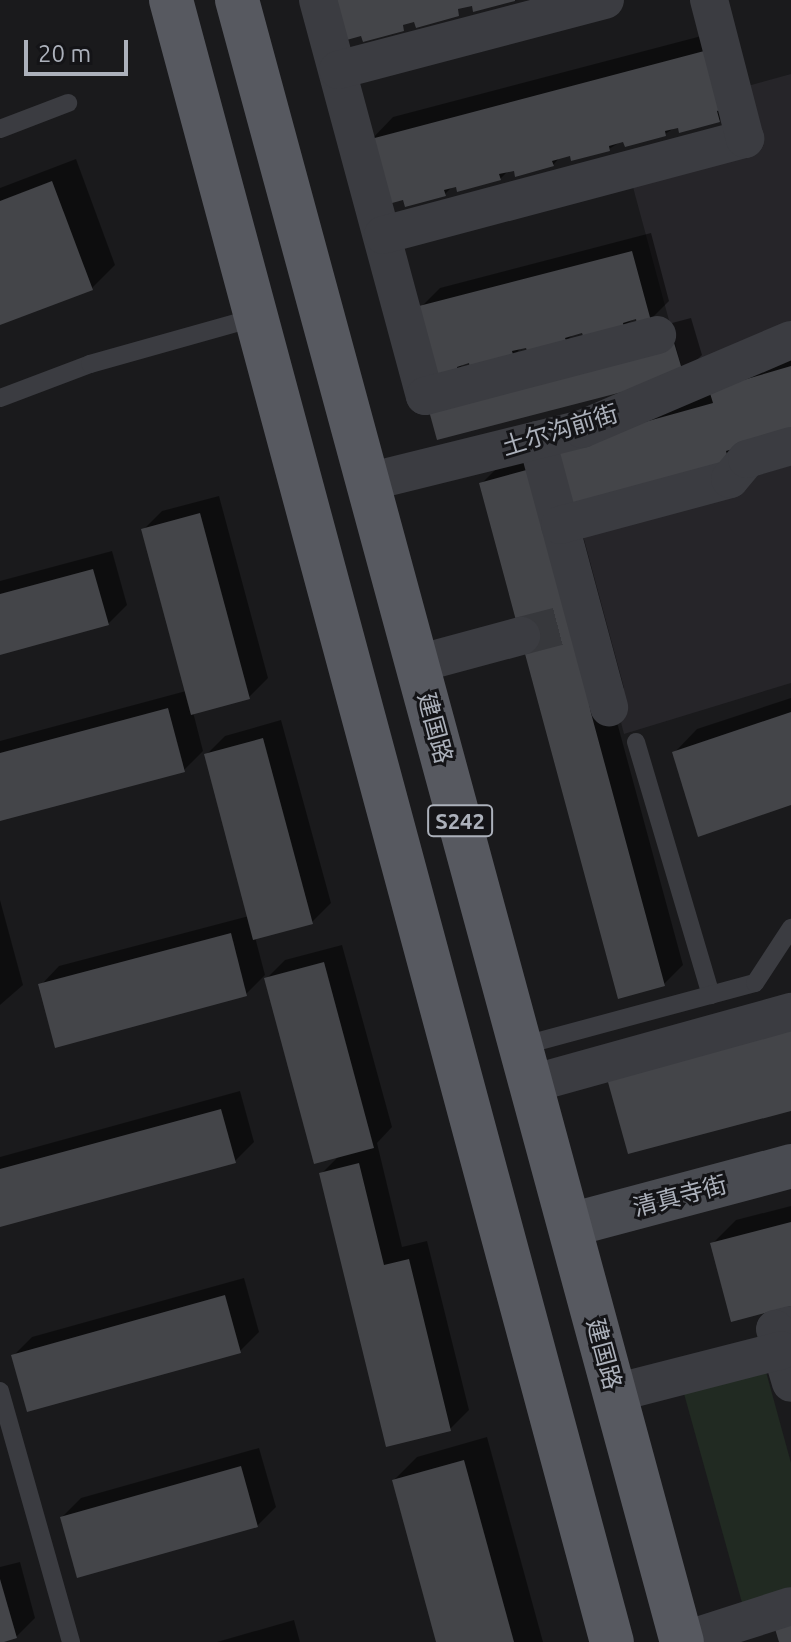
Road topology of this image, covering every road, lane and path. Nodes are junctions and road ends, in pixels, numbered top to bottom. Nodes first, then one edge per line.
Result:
1 (171, 0) edge
2 (237, 0) edge
3 (318, 0) edge
4 (605, 0) edge
5 (709, 0) edge
6 (338, 70) junction
7 (68, 103) dead end
8 (0, 129) edge
9 (383, 235) junction
10 (257, 317) junction
11 (657, 335) dead end
12 (791, 340) edge
13 (0, 398) edge
14 (537, 440) junction
15 (791, 446) edge
16 (368, 482) junction
17 (560, 525) junction
18 (521, 636) tunnel mouth
19 (417, 664) junction
20 (609, 707) dead end
21 (636, 742) dead end
22 (791, 928) edge
23 (711, 995) junction
24 (791, 1012) edge
25 (526, 1065) junction
26 (791, 1166) edge
27 (570, 1225) junction
28 (504, 1242) junction
29 (788, 1353) edge
30 (0, 1391) edge
31 (615, 1393) junction
32 (791, 1606) edge
33 (682, 1641) edge
34 (71, 1642) edge
35 (612, 1642) edge

1 - 10 main road, S242
2 - 16 main road, 建国路 / S242
3 - 6 street
4 - 6 street
5 - 9 street
6 - 9 street
7 - 8 lane
9 - 11 street
10 - 13 lane
10 - 28 main road, S242
12 - 14 street, 土尔沟前街
14 - 16 street, 土尔沟前街
14 - 17 street
15 - 17 street
16 - 19 main road, 建国路 / S242
17 - 20 street
18 - 19 street
19 - 25 main road, 建国路 / S242
21 - 23 lane
22 - 23 lane
23 - 25 lane
24 - 25 street
25 - 27 main road, 建国路 / S242
26 - 27 street, 清真寺街
27 - 28 main road
27 - 31 main road, 建国路 / S242
28 - 35 main road, S242
29 - 31 street
30 - 34 lane
31 - 33 main road, 建国路 / S242
32 - 33 street

